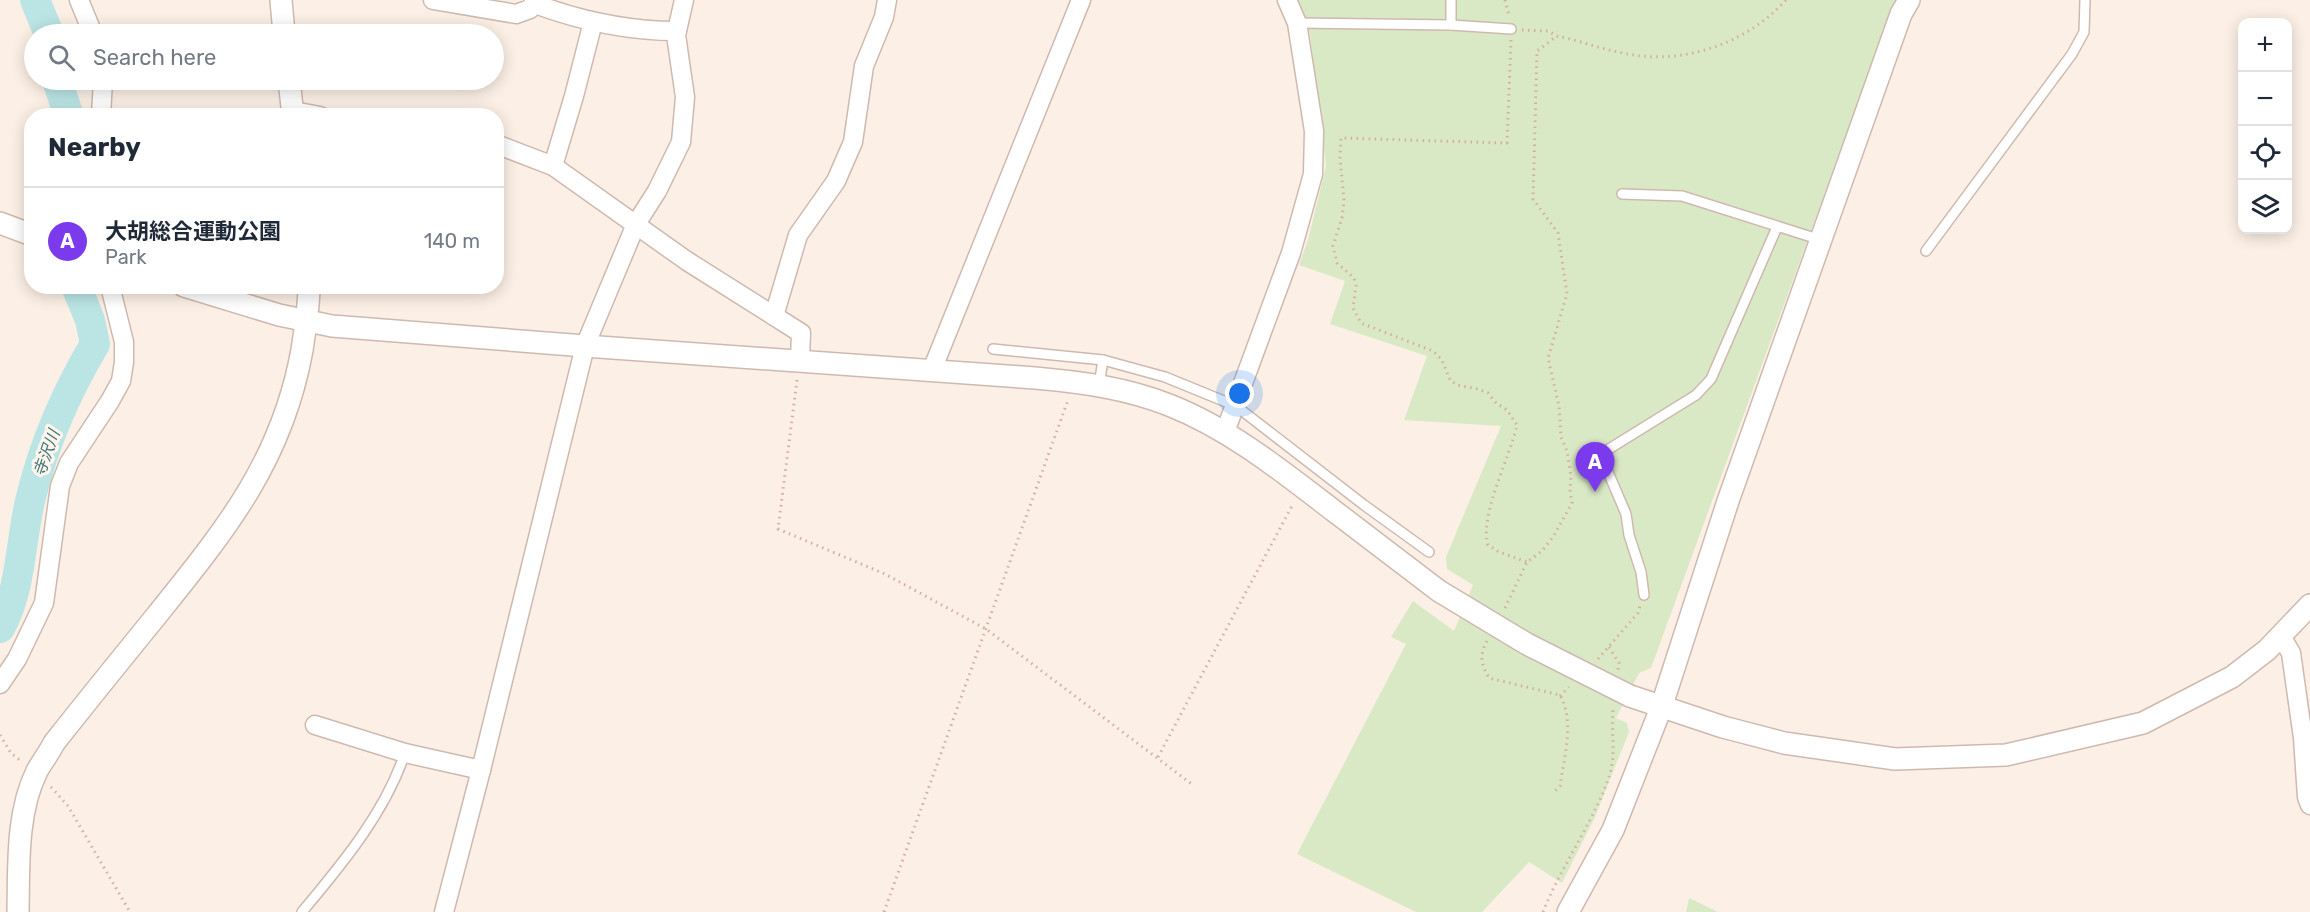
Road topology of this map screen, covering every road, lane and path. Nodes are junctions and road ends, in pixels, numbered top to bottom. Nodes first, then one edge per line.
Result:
1 (79, 0) edge
2 (281, 0) edge
3 (433, 0) edge
4 (684, 0) edge
5 (887, 0) edge
6 (1081, 0) edge
7 (1287, 0) edge
8 (1451, 0) edge
9 (1786, 0) edge
10 (1908, 0) edge
11 (2085, 0) edge
12 (536, 2) edge
13 (593, 22) junction
14 (1297, 23) junction
15 (89, 24) edge
16 (283, 24) edge
17 (1451, 26) junction
18 (1511, 29) junction
19 (677, 31) junction
20 (1557, 36) junction
21 (102, 90) edge
22 (290, 90) edge
23 (101, 108) edge
24 (292, 108) edge
25 (504, 147) edge
26 (553, 166) junction
27 (1622, 194) dead end
28 (0, 224) edge
29 (636, 224) junction
30 (1777, 227) junction
31 (24, 232) edge
32 (1821, 240) junction
33 (1926, 251) dead end
34 (112, 294) edge
35 (210, 294) edge
36 (309, 294) edge
37 (774, 316) junction
38 (307, 321) junction
39 (585, 346) junction
40 (993, 349) dead end
41 (1037, 354) junction
42 (800, 360) junction
43 (1103, 360) junction
44 (932, 370) junction
45 (1035, 378) junction
46 (1075, 381) junction
47 (1099, 385) junction
48 (1236, 406) junction
49 (1225, 432) junction
50 (1304, 487) junction
51 (1364, 505) junction
52 (1351, 524) junction
53 (1430, 552) dead end
54 (1527, 562) junction
55 (1644, 595) joint
56 (2310, 605) edge
57 (1504, 610) dead end
58 (986, 629) junction
59 (1492, 631) dead end
60 (2281, 636) junction
61 (1609, 647) junction
62 (1593, 664) dead end
63 (1617, 674) dead end
64 (1576, 680) dead end
65 (0, 684) edge
66 (1560, 696) junction
67 (1622, 702) junction
68 (1661, 708) junction
69 (315, 725) dead end
70 (0, 735) edge
71 (405, 753) junction
72 (1157, 758) junction
73 (481, 770) junction
74 (36, 772) junction
75 (1193, 785) dead end
76 (1553, 792) dead end
77 (2310, 805) edge
78 (18, 912) edge
79 (130, 912) edge
80 (302, 912) edge
81 (444, 912) edge
82 (884, 912) edge
83 (1543, 912) edge
84 (1568, 912) edge

1 - 15 street
2 - 16 street
3 - 12 street
4 - 19 street
5 - 37 street
6 - 44 street
7 - 14 street
8 - 17 lane
9 - 20 path
10 - 32 street
11 - 33 lane
12 - 13 street
13 - 19 street
13 - 26 street
14 - 17 lane
14 - 48 street
17 - 18 lane
18 - 20 path
18 - 54 path
19 - 29 street
20 - 54 path
21 - 23 street
22 - 24 street
25 - 26 street
26 - 29 street
27 - 30 lane
28 - 31 street
29 - 37 street
29 - 39 street
30 - 32 lane
30 - 55 lane
32 - 68 street
34 - 65 street
35 - 38 street
36 - 38 street
37 - 42 street
38 - 39 street
38 - 74 street
39 - 42 street
39 - 73 street
40 - 41 lane
41 - 43 lane
41 - 45 lane
42 - 44 street
42 - 58 path
43 - 47 lane
43 - 48 lane
44 - 45 street
45 - 46 street
46 - 47 street
46 - 58 path
47 - 49 street
48 - 49 street
48 - 51 lane
49 - 50 street
50 - 52 street
50 - 72 path
51 - 52 lane
51 - 53 lane
52 - 67 street, bridge
54 - 57 path
55 - 61 path
56 - 60 street
58 - 72 path
58 - 82 path
59 - 66 path
60 - 68 street
60 - 77 street
61 - 62 path
61 - 63 path
64 - 66 path
66 - 76 path
67 - 68 street
67 - 83 path
68 - 84 street
69 - 71 street
70 - 74 path
71 - 73 street
71 - 80 lane
72 - 75 path
73 - 81 street
74 - 78 street
74 - 79 path

